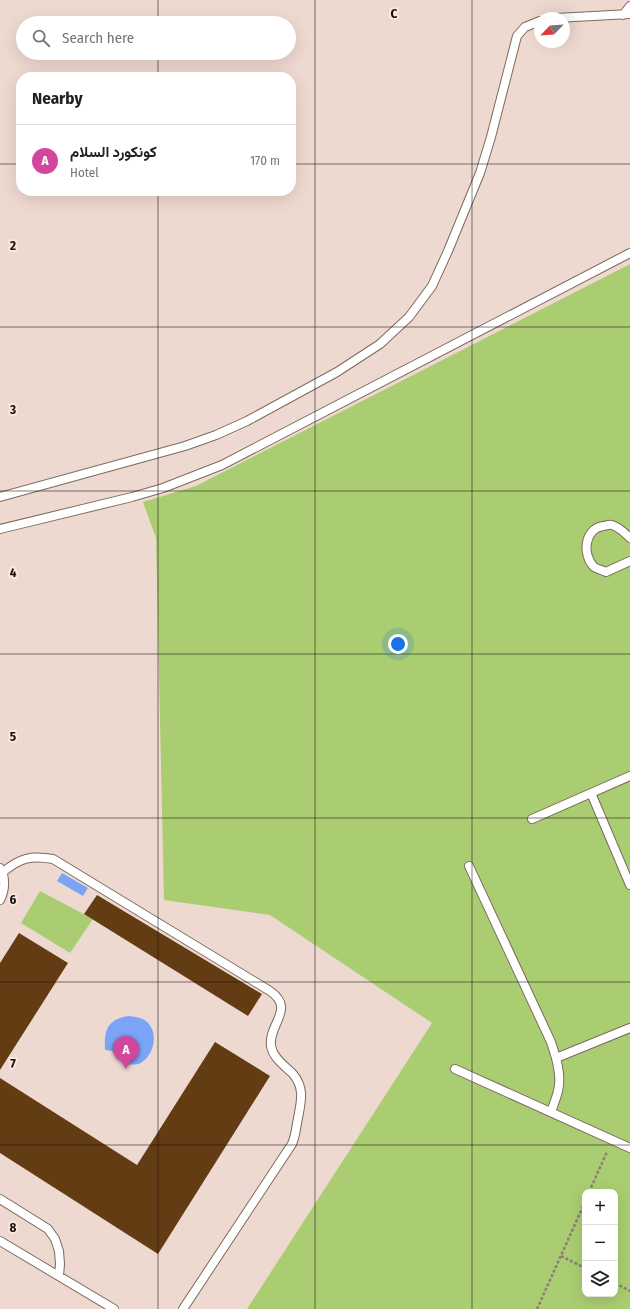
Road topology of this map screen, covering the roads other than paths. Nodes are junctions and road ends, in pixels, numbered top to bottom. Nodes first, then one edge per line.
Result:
1 (630, 6) edge
2 (626, 14) edge
3 (570, 17) edge
4 (534, 23) edge
5 (630, 253) edge
6 (0, 497) edge
7 (0, 529) edge
8 (630, 538) edge
9 (630, 561) edge
10 (630, 776) edge
11 (591, 793) junction
12 (532, 819) dead end
13 (469, 866) dead end
14 (1, 870) edge
15 (630, 884) edge
16 (0, 900) edge
17 (630, 1028) edge
18 (556, 1058) junction
19 (455, 1069) dead end
20 (551, 1112) junction
21 (630, 1148) edge
22 (0, 1199) edge
23 (0, 1241) edge
24 (59, 1276) junction
25 (114, 1309) edge
26 (183, 1309) edge

1 - 2 lane
2 - 3 lane
4 - 6 lane
5 - 7 lane
8 - 9 lane
10 - 11 lane
11 - 12 lane
11 - 15 lane
13 - 18 lane
14 - 16 lane
14 - 26 lane
17 - 18 lane
18 - 20 lane
19 - 20 lane
20 - 21 lane
22 - 24 lane
23 - 24 lane
24 - 25 lane

